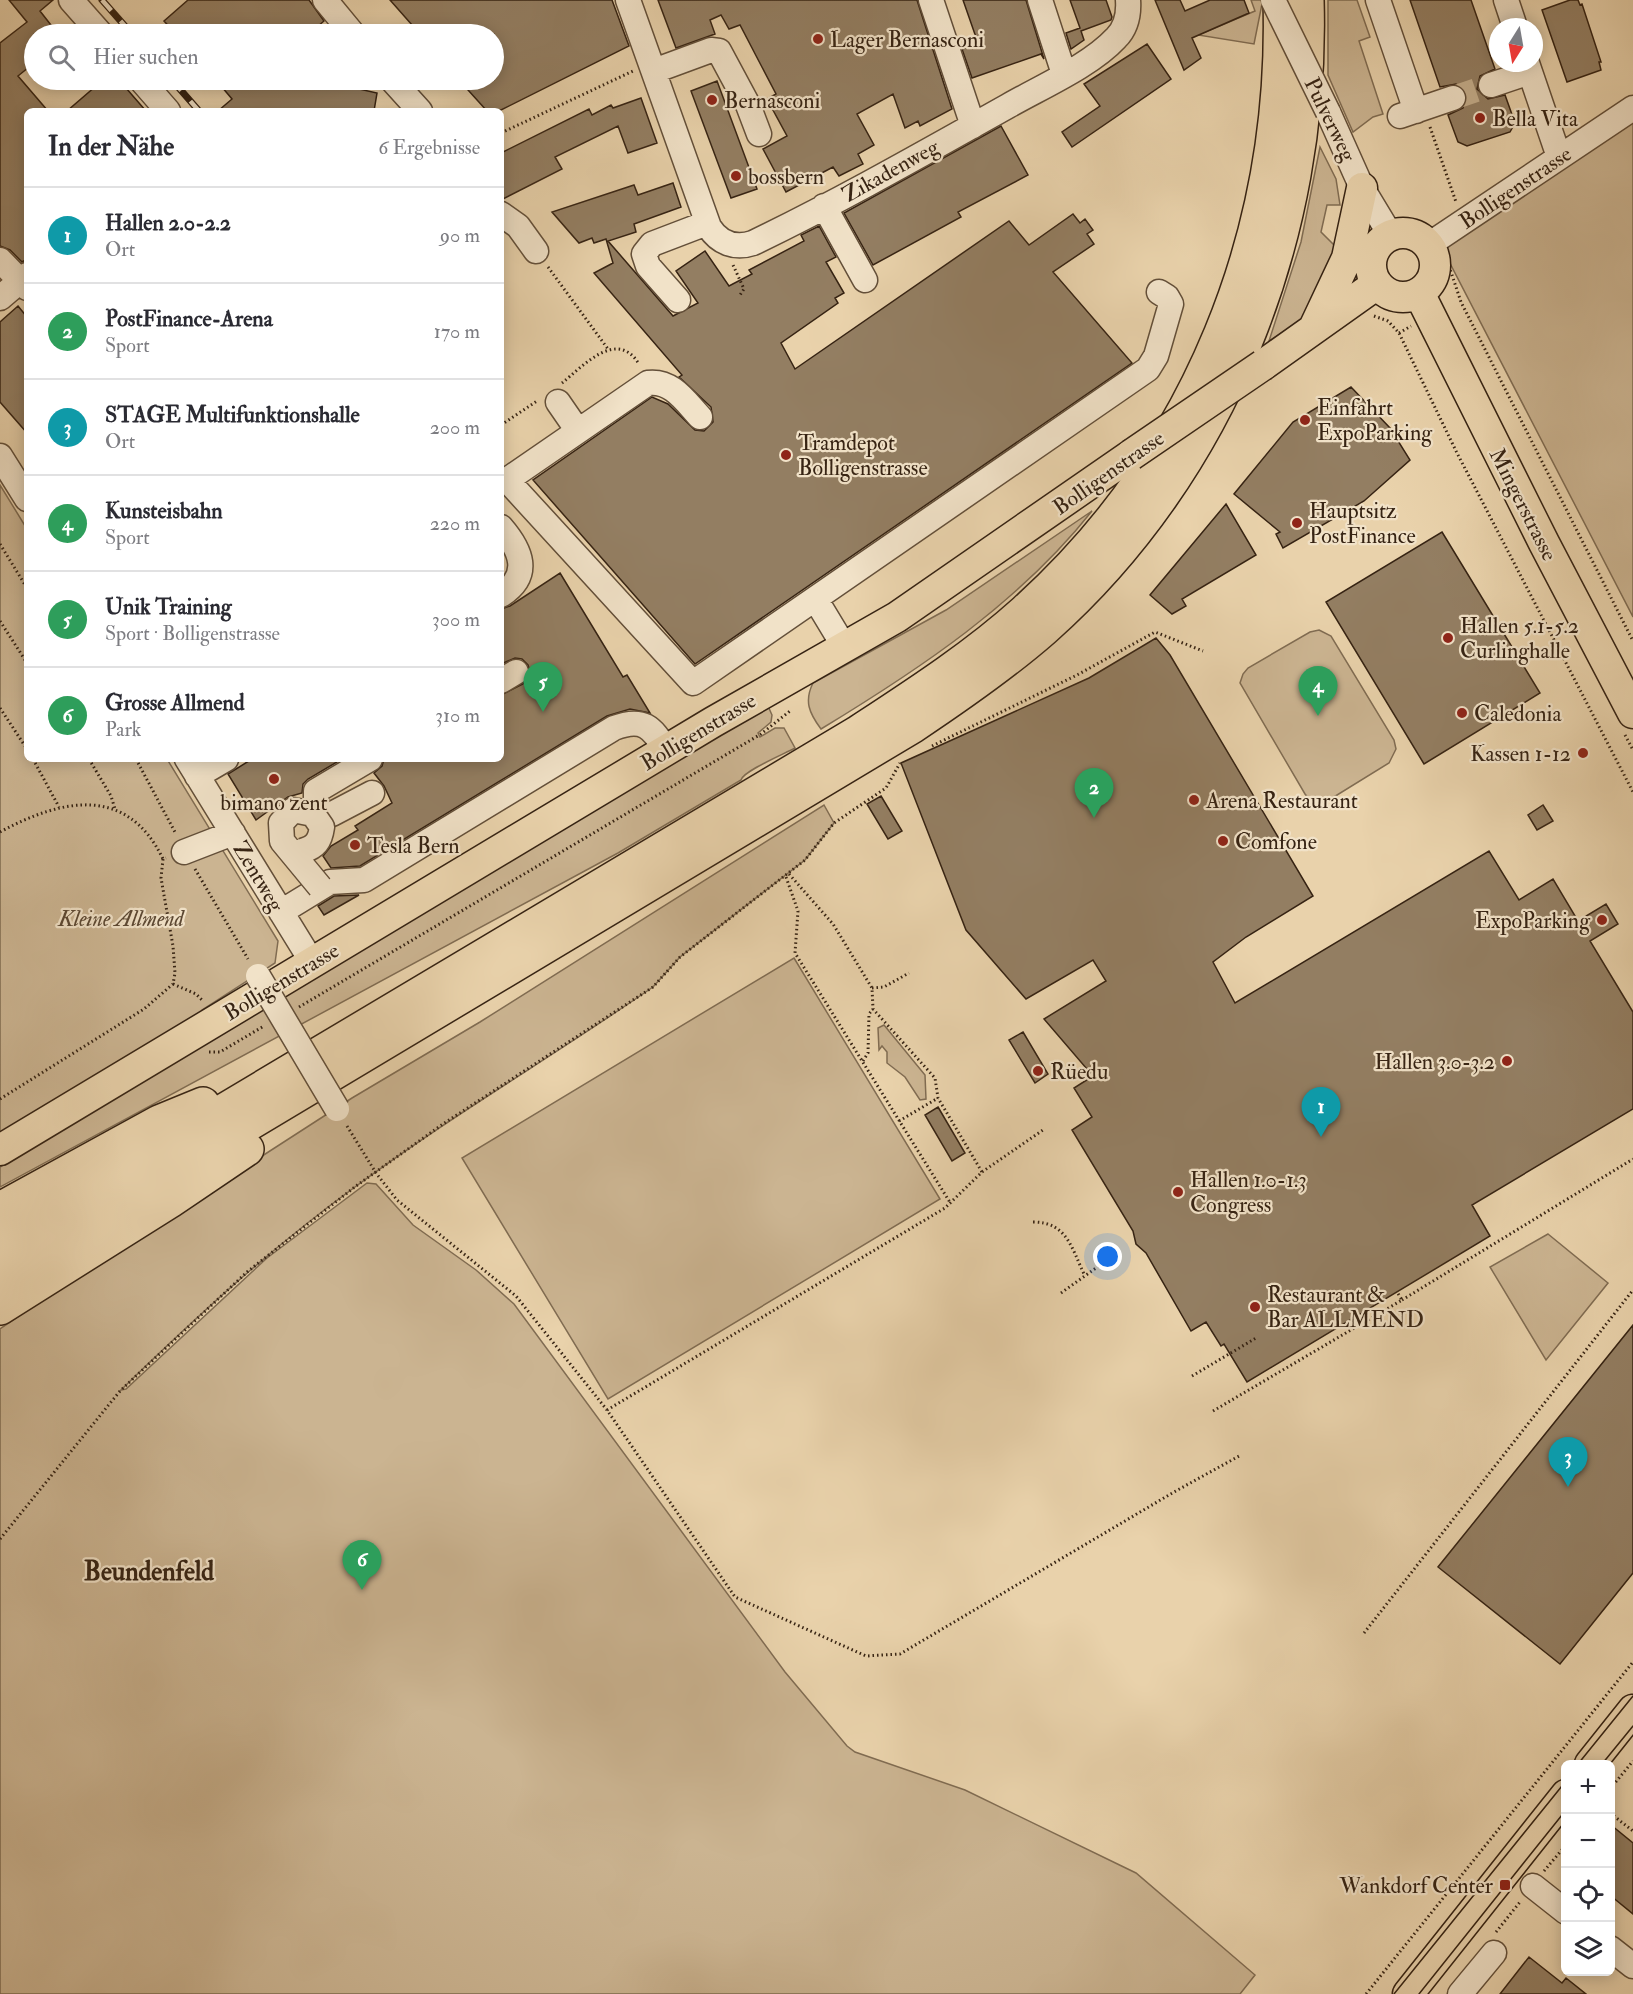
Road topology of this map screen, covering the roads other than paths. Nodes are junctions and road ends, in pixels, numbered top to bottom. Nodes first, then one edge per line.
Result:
1 (71, 0) edge
2 (325, 0) edge
3 (628, 0) edge
4 (931, 0) edge
5 (1040, 0) edge
6 (1128, 0) edge
7 (1273, 0) edge
8 (1280, 0) edge
9 (1307, 0) edge
10 (1378, 0) edge
11 (1506, 0) edge
12 (1512, 18) edge
13 (92, 24) edge
14 (345, 24) edge
15 (653, 67) junction
16 (1520, 72) edge
17 (1530, 72) edge
18 (1064, 74) junction
19 (1491, 85) tunnel mouth
20 (150, 90) edge
21 (401, 90) edge
22 (1453, 98) tunnel mouth
23 (165, 108) edge
24 (417, 108) edge
25 (1633, 108) edge
26 (973, 126) junction
27 (759, 134) dead end
28 (1559, 157) junction
29 (1362, 188) junction
30 (824, 206) junction
31 (504, 216) edge
32 (707, 223) junction
33 (1391, 236) junction
34 (1439, 248) junction
35 (536, 251) road end
36 (0, 260) edge
37 (865, 280) dead end
38 (24, 282) edge
39 (1377, 284) junction
40 (1159, 292) dead end
41 (1419, 293) junction
42 (0, 298) edge
43 (678, 300) dead end
44 (1314, 328) junction
45 (552, 396) road end
46 (700, 417) dead end
47 (578, 431) junction
48 (0, 456) edge
49 (24, 495) edge
50 (504, 531) edge
51 (504, 592) edge
52 (816, 600) junction
53 (845, 648) junction
54 (1633, 713) edge
55 (666, 750) junction
56 (215, 762) edge
57 (365, 762) edge
58 (192, 768) edge
59 (372, 794) dead end
60 (233, 833) junction
61 (302, 851) dead end
62 (174, 855) road end
63 (325, 884) junction
64 (281, 912) junction
65 (312, 962) junction
66 (258, 976) road end
67 (381, 1046) junction
68 (302, 1064) junction
69 (337, 1109) road end
70 (0, 1150) edge
71 (0, 1209) edge
72 (0, 1244) edge
73 (0, 1273) edge
74 (0, 1308) edge
75 (1633, 1710) edge
76 (1593, 1760) edge
77 (1561, 1801) edge
78 (1533, 1886) road end
79 (1561, 1908) edge
80 (1615, 1951) edge
81 (1494, 1953) dead end
82 (1633, 1966) edge
83 (1408, 1994) edge
84 (1461, 1994) edge

1 - 13 street
2 - 14 street
3 - 15 street
4 - 26 street
5 - 18 street
6 - 18 street, Zikadenweg
7 - 29 street, Pulverweg, bridge
8 - 68 highway
9 - 67 highway
10 - 22 street
11 - 12 street
15 - 27 street
15 - 32 street
16 - 19 street
17 - 28 street
18 - 26 street, Zikadenweg
20 - 23 street
21 - 24 street
25 - 28 street, Bolligenstrasse
26 - 30 street, Zikadenweg
28 - 34 street, Bolligenstrasse
29 - 33 street, Pulverweg
29 - 44 main road
30 - 32 street, Zikadenweg
30 - 37 street
31 - 35 street
32 - 43 street
33 - 34 main road
33 - 39 main road
34 - 41 main road
36 - 38 street
38 - 42 street
39 - 41 main road
39 - 44 main road, Bolligenstrasse
40 - 52 street
41 - 54 main road, Mingerstrasse
44 - 53 main road, Bolligenstrasse, bridge
45 - 47 street
46 - 47 street
47 - 52 street
48 - 49 street
50 - 51 street
52 - 53 street
53 - 55 main road, Bolligenstrasse
55 - 63 street
55 - 65 main road, Bolligenstrasse
56 - 58 street
57 - 59 street
58 - 60 street, Zentweg
60 - 62 street
60 - 64 street, Zentweg
61 - 63 street, bridge
63 - 64 street
64 - 65 street, Zentweg
65 - 70 main road, Bolligenstrasse
66 - 69 street, bridge
67 - 73 highway
67 - 74 highway
68 - 71 highway
68 - 72 highway
75 - 76 main road
77 - 83 main road
78 - 79 street
80 - 82 street
81 - 84 street

